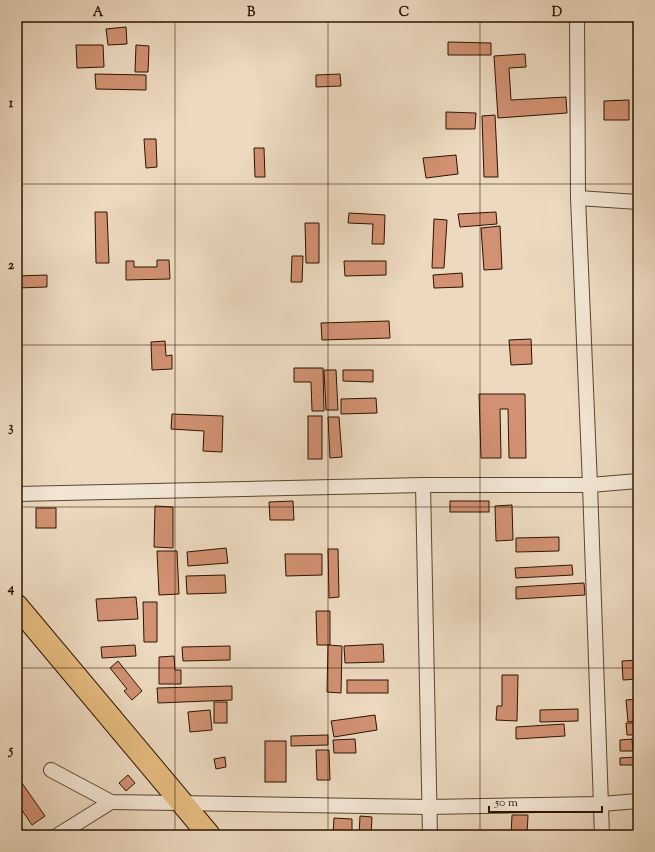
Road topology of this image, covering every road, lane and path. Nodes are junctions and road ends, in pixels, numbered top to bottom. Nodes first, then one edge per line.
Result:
1 (577, 17) edge
2 (578, 198) junction
3 (638, 202) edge
4 (638, 482) edge
5 (423, 485) junction
6 (590, 485) junction
7 (17, 494) edge
8 (17, 606) edge
9 (51, 770) dead end
10 (638, 801) edge
11 (111, 802) junction
12 (182, 803) junction
13 (601, 804) junction
14 (429, 807) junction
15 (58, 835) edge
16 (209, 835) edge
17 (430, 835) edge
18 (602, 835) edge

1 - 2 street
2 - 3 street
2 - 6 street
4 - 6 street
5 - 6 street
5 - 7 street
5 - 14 street
6 - 13 street
8 - 12 main road
9 - 11 street
10 - 13 street
11 - 12 street
11 - 15 street
12 - 14 street
12 - 16 main road
13 - 14 street
13 - 18 street
14 - 17 street

